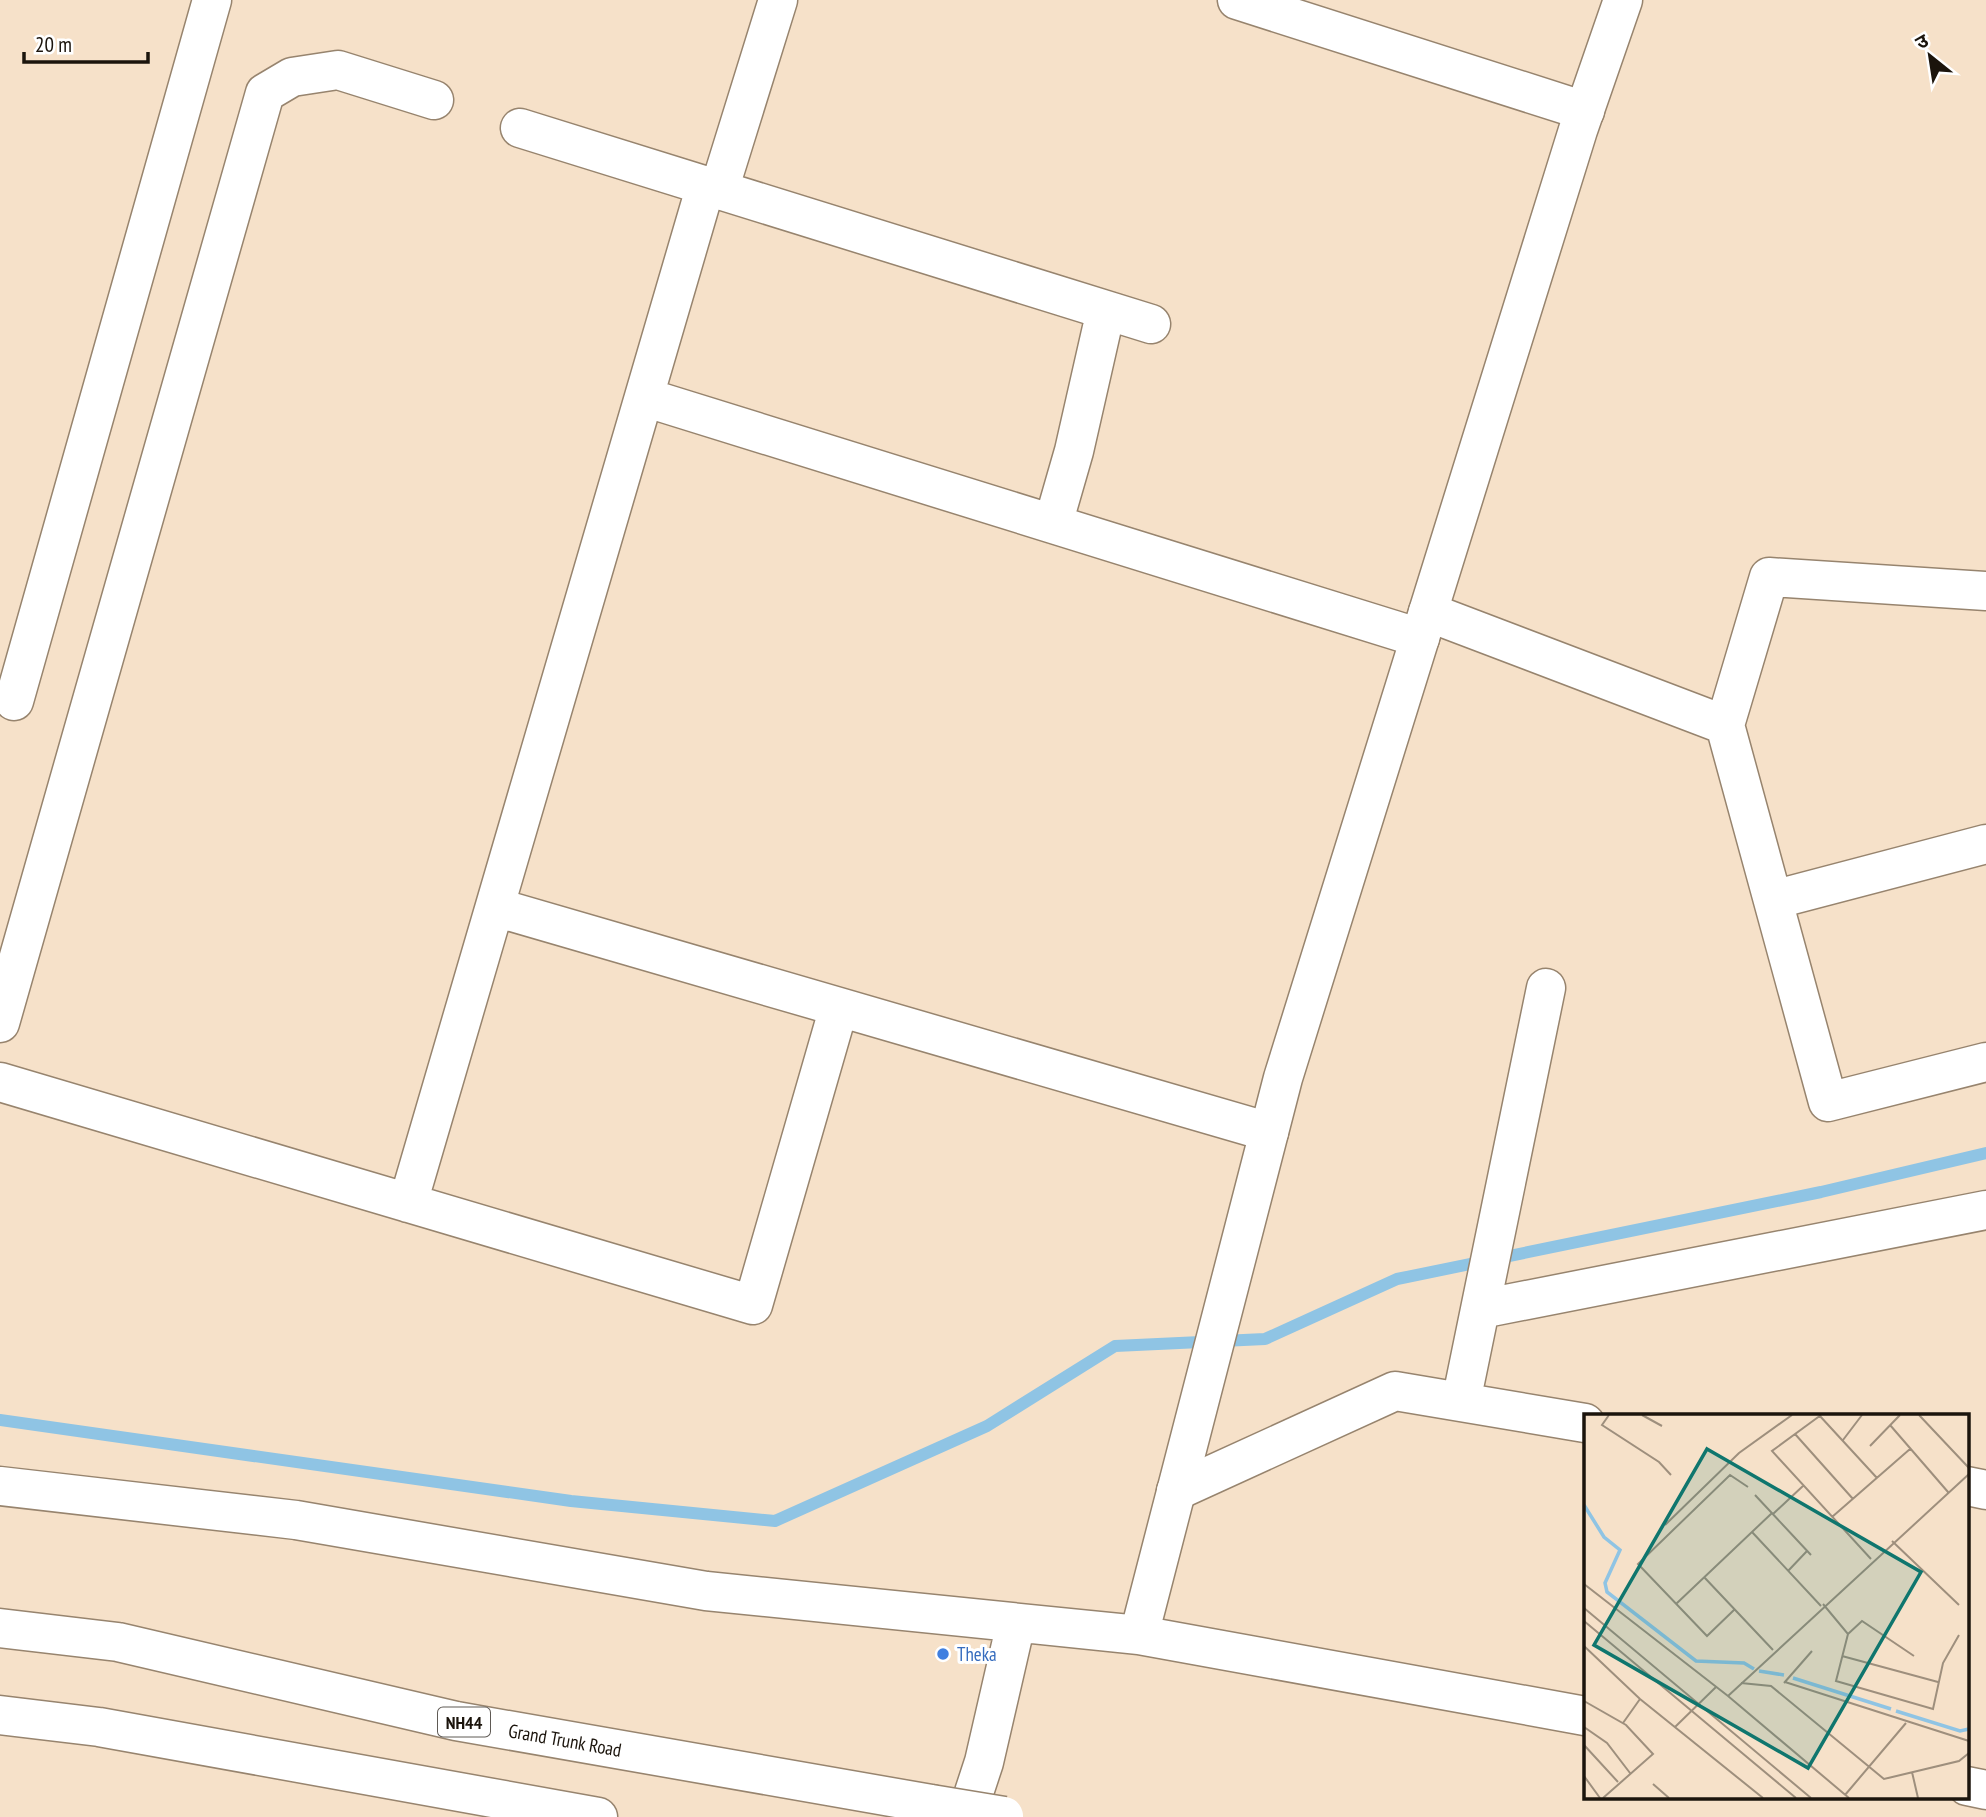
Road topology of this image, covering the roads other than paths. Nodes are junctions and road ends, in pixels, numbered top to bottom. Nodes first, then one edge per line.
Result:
1 (212, 0) edge
2 (778, 0) edge
3 (1237, 0) edge
4 (1623, 0) edge
5 (434, 100) dead end
6 (1585, 111) junction
7 (520, 128) dead end
8 (713, 187) junction
9 (1106, 310) junction
10 (1151, 324) dead end
11 (644, 397) junction
12 (1053, 524) junction
13 (1986, 591) edge
14 (1424, 625) junction
15 (14, 701) dead end
16 (1725, 725) junction
17 (1986, 844) edge
18 (1773, 900) junction
19 (495, 907) junction
20 (1546, 988) dead end
21 (839, 1007) junction
22 (0, 1023) edge
23 (1986, 1062) edge
24 (0, 1082) edge
25 (1269, 1132) junction
26 (408, 1203) junction
27 (1986, 1210) edge
28 (1483, 1297) junction
29 (1461, 1402) junction
30 (1584, 1423) edge
31 (0, 1486) edge
32 (1968, 1486) edge
33 (1986, 1490) edge
34 (1176, 1491) junction
35 (1016, 1623) junction
36 (0, 1628) edge
37 (1139, 1635) junction
38 (0, 1715) edge
39 (1584, 1717) edge
40 (1968, 1786) edge
41 (1986, 1790) edge
42 (598, 1817) edge
43 (966, 1817) edge
44 (1006, 1817) edge

1 - 15 main road
2 - 8 main road
3 - 6 main road
4 - 6 main road
5 - 22 main road
6 - 14 main road
7 - 8 main road
8 - 9 main road
8 - 11 main road
9 - 10 main road
9 - 12 main road
11 - 12 main road
11 - 19 main road
12 - 14 main road
13 - 16 main road
14 - 16 main road
14 - 25 main road
16 - 18 main road
17 - 18 main road
18 - 23 main road
19 - 21 main road
19 - 26 main road
20 - 28 main road
21 - 25 main road
21 - 26 main road
24 - 26 main road
25 - 34 main road
27 - 28 main road
28 - 29 main road
29 - 30 main road
29 - 34 main road
31 - 35 main road
32 - 33 main road
34 - 37 main road
35 - 37 main road
35 - 43 main road
36 - 44 main road, Grand Trunk Road / NH44, bridge
37 - 39 main road
38 - 42 main road
40 - 41 main road

